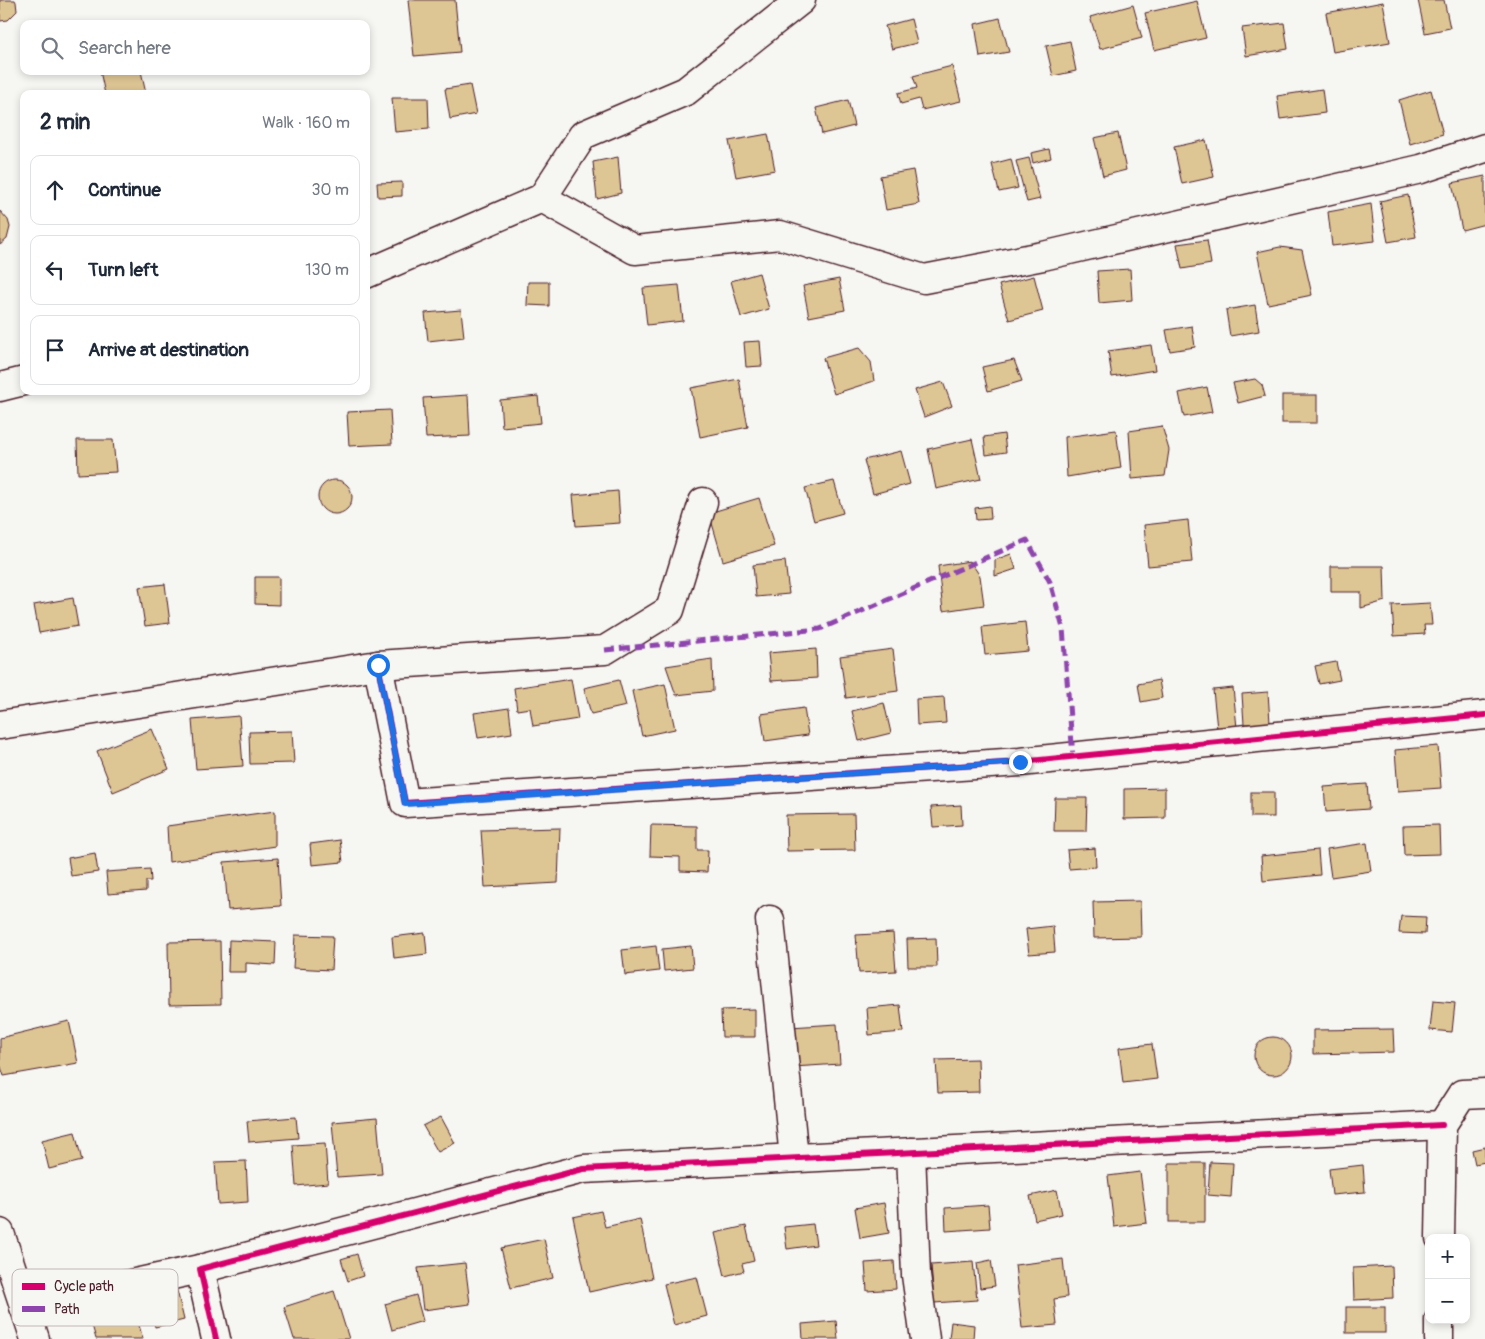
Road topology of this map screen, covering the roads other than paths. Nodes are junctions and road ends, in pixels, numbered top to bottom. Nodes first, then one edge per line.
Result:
1 (802, 0) edge
2 (1485, 148) edge
3 (542, 198) junction
4 (370, 272) edge
5 (20, 382) edge
6 (0, 387) edge
7 (704, 502) dead end
8 (378, 665) junction
9 (1485, 715) edge
10 (0, 725) edge
11 (770, 920) dead end
12 (1485, 1093) edge
13 (1442, 1125) junction
14 (911, 1152) junction
15 (794, 1158) junction
16 (0, 1233) edge
17 (1440, 1234) edge
18 (200, 1269) junction
19 (12, 1270) edge
20 (178, 1274) edge
21 (1439, 1324) edge
22 (30, 1326) edge
23 (34, 1339) edge
24 (216, 1339) edge
25 (925, 1339) edge
26 (1439, 1339) edge

1 - 3 street
2 - 3 street
3 - 4 street
5 - 6 street
7 - 8 street
8 - 9 street
8 - 10 street
11 - 15 street
12 - 13 street
13 - 14 street
13 - 17 street
14 - 15 street
14 - 25 street
15 - 18 street
16 - 19 street
18 - 20 street
18 - 24 street
21 - 26 street
22 - 23 street

